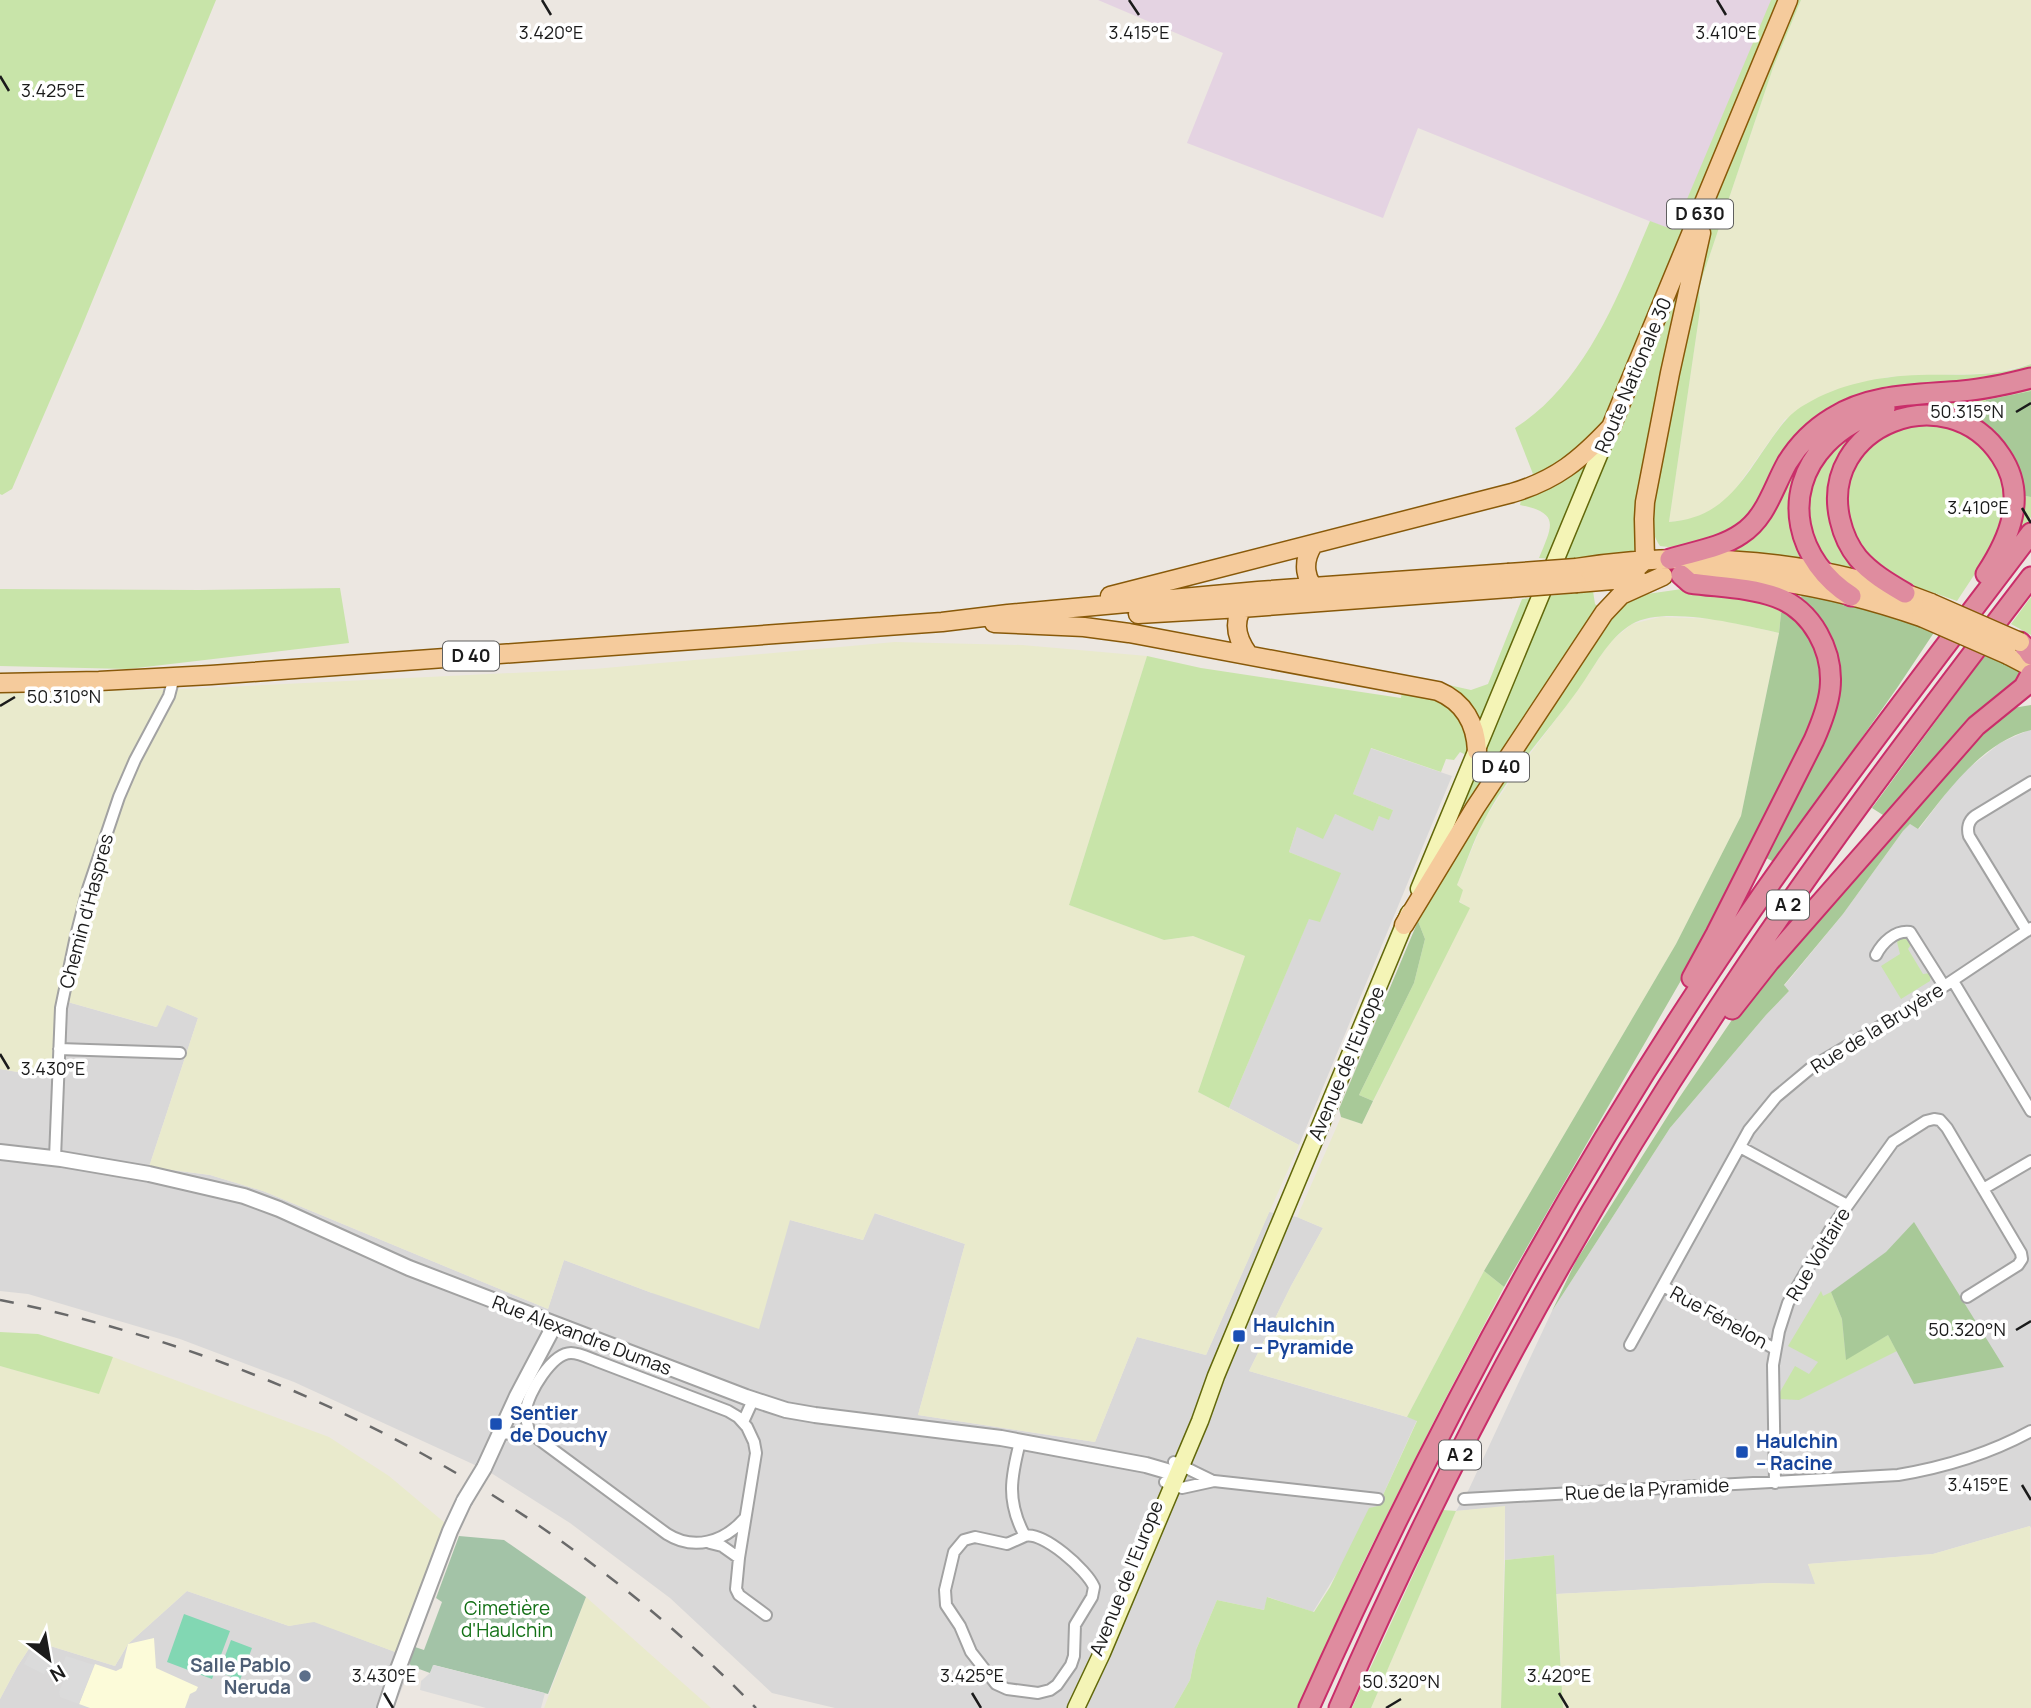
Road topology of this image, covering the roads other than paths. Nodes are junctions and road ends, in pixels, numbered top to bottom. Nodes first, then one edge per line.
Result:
1 (1788, 0) edge
2 (1708, 194) junction
3 (2031, 378) edge
4 (1961, 391) junction
5 (1611, 427) junction
6 (2031, 533) edge
7 (1313, 545) junction
8 (1645, 560) junction
9 (1671, 570) junction
10 (1824, 573) junction
11 (1577, 575) junction
12 (2031, 577) edge
13 (1625, 579) junction
14 (1509, 580) junction
15 (1602, 581) junction
16 (1312, 587) junction
17 (1258, 591) junction
18 (1905, 593) junction
19 (1851, 596) junction
20 (1346, 599) junction
21 (1241, 608) junction
22 (1926, 610) junction
23 (1027, 612) junction
24 (1604, 613) junction
25 (942, 622) junction
26 (987, 622) junction
27 (2022, 650) edge
28 (1248, 653) junction
29 (2031, 667) edge
30 (2031, 674) edge
31 (174, 677) junction
32 (0, 683) edge
33 (2031, 698) edge
34 (2000, 706) junction
35 (1889, 719) junction
36 (1477, 751) junction
37 (2031, 782) edge
38 (1404, 925) junction
39 (2029, 929) edge
40 (1875, 955) dead end
41 (1949, 984) junction
42 (59, 1049) junction
43 (180, 1053) dead end
44 (2031, 1111) edge
45 (1604, 1139) junction
46 (1740, 1147) junction
47 (0, 1153) edge
48 (1626, 1154) junction
49 (55, 1158) junction
50 (2031, 1161) edge
51 (1983, 1189) junction
52 (1847, 1205) junction
53 (1662, 1286) junction
54 (1967, 1297) dead end
55 (555, 1324) junction
56 (1630, 1345) dead end
57 (1775, 1349) junction
58 (753, 1399) junction
59 (743, 1422) junction
60 (2031, 1431) edge
61 (529, 1432) junction
62 (500, 1434) junction
63 (1020, 1442) junction
64 (1173, 1474) junction
65 (1214, 1481) junction
66 (1775, 1483) junction
67 (1378, 1499) dead end
68 (1464, 1499) dead end
69 (745, 1518) junction
70 (1025, 1536) junction
71 (710, 1543) junction
72 (739, 1558) junction
73 (766, 1615) dead end
74 (1076, 1707) edge
75 (386, 1708) edge
76 (1309, 1708) edge
77 (1339, 1708) edge

1 - 2 main road, Route Nationale 30 / D 630
2 - 5 main road, Route Nationale 30 / D 630
2 - 8 main road
3 - 4 highway
4 - 9 highway
4 - 10 highway
5 - 7 main road, D 40
5 - 36 main road, Route Nationale 30 / D 630
6 - 35 highway, A 2
7 - 16 main road
7 - 23 main road, D 40
8 - 9 main road, D 40
8 - 11 main road, D 40
8 - 13 main road
9 - 10 main road, D 40
9 - 13 main road, D 40
9 - 19 main road, D 40
9 - 24 main road, D 40
9 - 45 highway
10 - 18 main road, D 40
10 - 19 highway
11 - 14 main road, D 40, bridge
11 - 15 main road
12 - 48 highway, A 2
13 - 15 main road, D 40
14 - 16 main road, D 40
14 - 20 main road, D 40
15 - 24 main road
16 - 17 main road, D 40
16 - 20 main road, D 40
17 - 21 main road
17 - 23 main road, D 40
18 - 22 main road, D 40
18 - 35 highway
19 - 22 main road, D 40
20 - 21 main road, D 40
21 - 26 main road, D 40
21 - 28 main road
22 - 27 main road, D 40, bridge
23 - 25 main road, D 40
24 - 38 main road, D 40
25 - 26 main road, D 40
25 - 31 main road, D 40
26 - 28 main road
27 - 29 main road, D 40
28 - 36 main road
30 - 34 highway
31 - 32 main road, D 40
31 - 42 street, Chemin d'Haspres
33 - 34 highway
34 - 48 highway
35 - 45 highway, A 2
36 - 38 main road, Avenue de l'Europe / D 630
37 - 39 street
38 - 64 main road, Avenue de l'Europe / D 630
39 - 41 street, Rue de la Bruyère
40 - 41 street
41 - 44 street
41 - 46 street, Rue de la Bruyère
42 - 43 street
42 - 49 street, Chemin d'Haspres
45 - 76 highway, A 2
46 - 52 street
46 - 53 street, Rue de la Bruyère
47 - 49 street, Rue Alexandre Dumas
48 - 77 highway, A 2
49 - 55 street, Rue Alexandre Dumas
50 - 51 street
51 - 52 street, Rue Voltaire
51 - 54 street
52 - 57 street, Rue Voltaire
53 - 56 street, Rue de la Bruyère
53 - 57 street, Rue Fénelon
55 - 58 street, Rue Alexandre Dumas
55 - 62 street
57 - 66 street, Rue Voltaire
58 - 59 street
58 - 63 street, Rue Alexandre Dumas
59 - 61 street
59 - 69 street
60 - 66 street, Rue de la Pyramide
61 - 62 street
61 - 71 street
62 - 75 street, bridge
63 - 64 street, Rue Alexandre Dumas
63 - 70 street
64 - 65 street
64 - 65 street
64 - 74 main road, Avenue de l'Europe / D 630
65 - 67 street
66 - 68 street, Rue de la Pyramide
69 - 71 street
69 - 72 street
70 - 70 street
71 - 72 street
72 - 73 street

